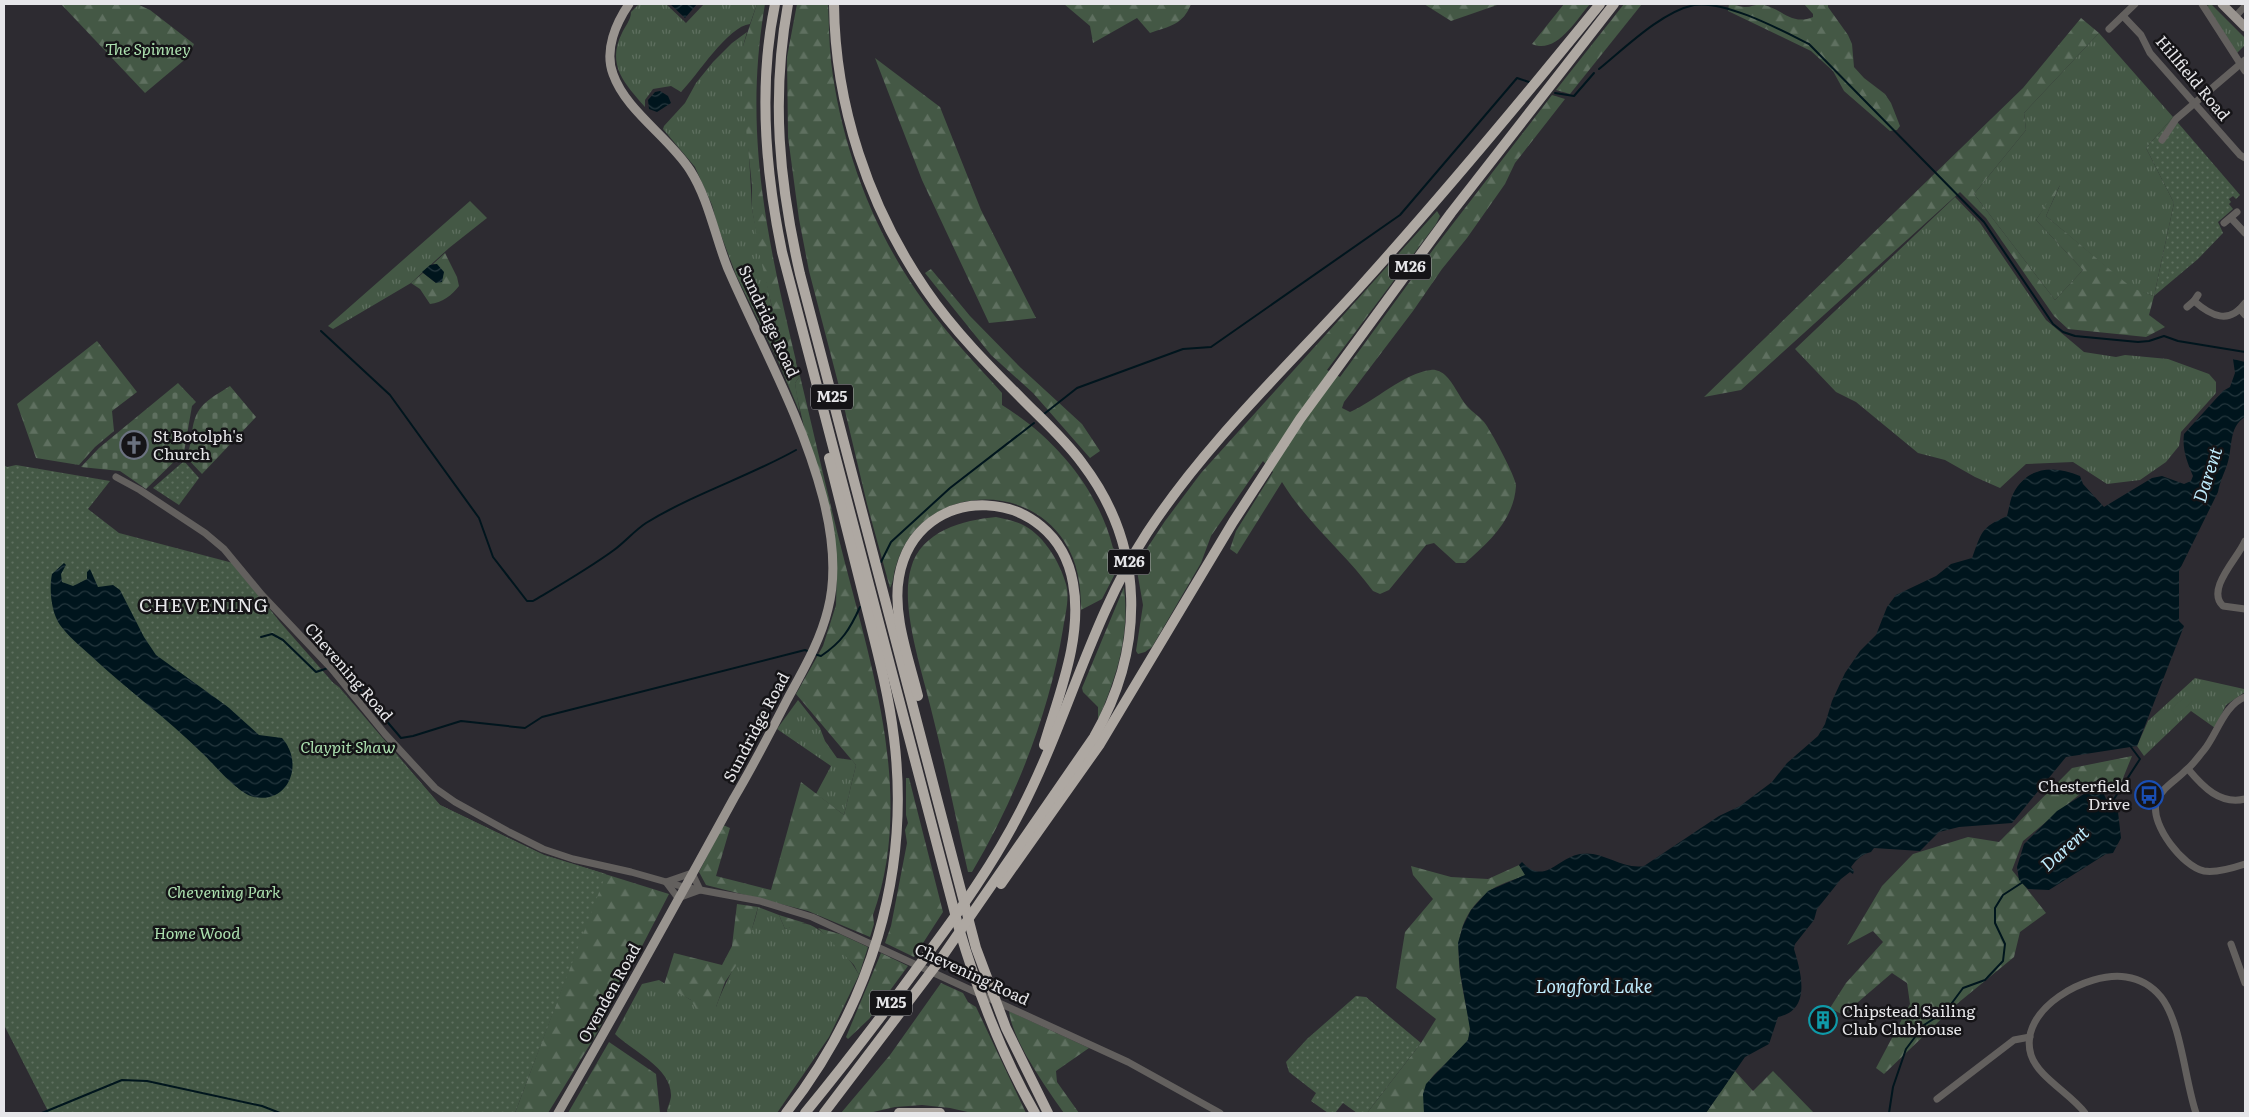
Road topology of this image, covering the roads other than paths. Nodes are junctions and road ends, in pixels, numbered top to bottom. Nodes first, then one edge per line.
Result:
1 (629, 4) edge
2 (775, 4) edge
3 (788, 4) edge
4 (834, 4) edge
5 (1600, 4) edge
6 (1614, 4) edge
7 (2135, 4) edge
8 (2198, 4) edge
9 (2222, 4) edge
10 (2245, 6) edge
11 (2123, 16) junction
12 (2235, 17) junction
13 (2245, 27) edge
14 (2109, 29) dead end
15 (2244, 66) edge
16 (2196, 103) junction
17 (2162, 140) dead end
18 (2245, 158) edge
19 (2237, 212) dead end
20 (2231, 218) junction
21 (2224, 223) dead end
22 (2245, 233) edge
23 (2245, 303) edge
24 (2187, 307) dead end
25 (2243, 312) edge
26 (814, 376) junction
27 (116, 477) dead end
28 (2244, 546) edge
29 (2245, 609) edge
30 (2245, 697) edge
31 (2188, 770) junction
32 (934, 783) junction
33 (1029, 793) junction
34 (2245, 799) edge
35 (2245, 864) edge
36 (692, 873) junction
37 (666, 882) junction
38 (684, 887) junction
39 (700, 890) junction
40 (678, 898) junction
41 (2232, 944) dead end
42 (940, 960) junction
43 (2245, 983) edge
44 (2030, 1037) junction
45 (1937, 1099) dead end
46 (558, 1113) edge
47 (786, 1113) edge
48 (805, 1113) edge
49 (824, 1113) edge
50 (899, 1113) edge
51 (940, 1113) edge
52 (1036, 1113) edge
53 (1048, 1113) edge
54 (1220, 1113) edge
55 (2085, 1113) edge
56 (2196, 1113) edge

1 - 36 main road, Sundridge Road
2 - 26 highway, M25
3 - 32 highway, M25
4 - 42 highway, M25
5 - 33 highway, M26
6 - 42 highway, M26
7 - 11 street
8 - 15 street
9 - 12 main road
10 - 12 street
11 - 14 street
11 - 16 street, Hillfield Road
12 - 13 main road
15 - 16 street
16 - 17 street
16 - 18 street, Hillfield Road
19 - 20 street
20 - 21 street
20 - 22 street
23 - 25 street
24 - 25 street
26 - 47 highway, M25
26 - 52 highway, M25
27 - 37 street, Chevening Road
28 - 29 street
30 - 31 street
31 - 34 street
31 - 35 street
32 - 33 highway, M25
32 - 53 highway, M25
33 - 48 highway, M25
36 - 37 street
36 - 38 main road, Sundridge Road
36 - 39 street
37 - 38 street, Chevening Road
37 - 40 street
38 - 39 street, Chevening Road
38 - 40 main road, Ovenden Road
39 - 40 street
39 - 54 street, Chevening Road
40 - 46 main road, Ovenden Road
41 - 43 street
42 - 49 highway, M25
44 - 45 street
44 - 55 street
44 - 56 street
50 - 51 highway

